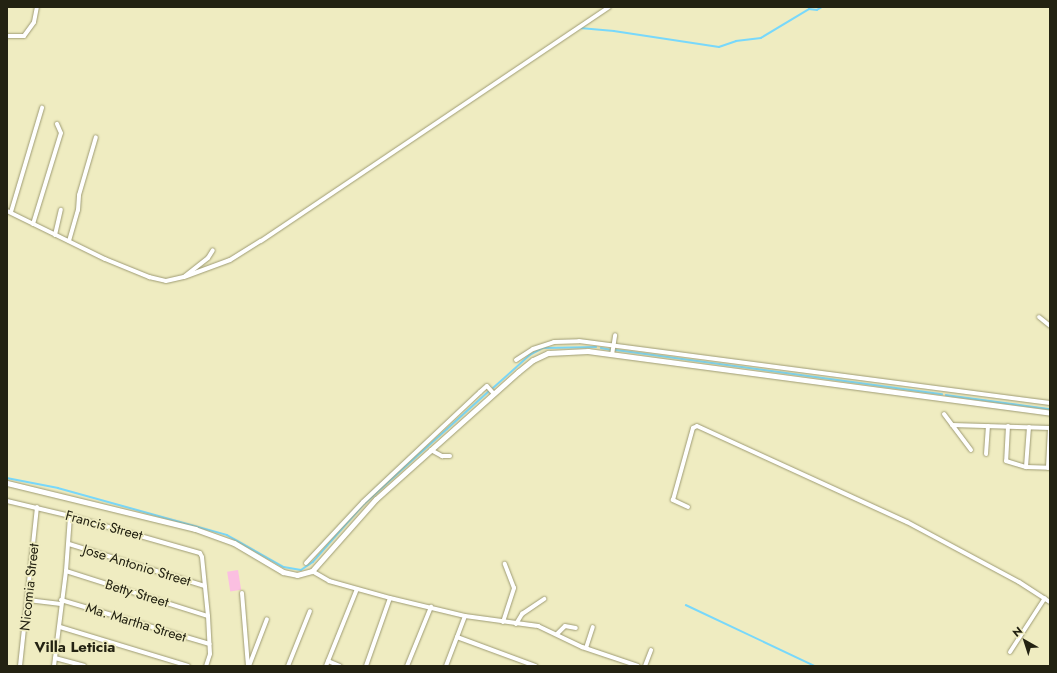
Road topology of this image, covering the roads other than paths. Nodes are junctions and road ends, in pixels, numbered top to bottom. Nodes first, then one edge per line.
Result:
1 (37, 7) edge
2 (609, 7) edge
3 (7, 36) edge
4 (42, 108) dead end
5 (57, 124) dead end
6 (96, 138) dead end
7 (61, 210) dead end
8 (9, 212) edge
9 (33, 224) junction
10 (55, 235) junction
11 (69, 241) junction
12 (213, 250) dead end
13 (184, 277) junction
14 (1039, 317) dead end
15 (1050, 326) edge
16 (615, 335) dead end
17 (599, 342) junction
18 (614, 344) junction
19 (597, 353) junction
20 (612, 355) junction
21 (516, 360) dead end
22 (944, 390) junction
23 (494, 394) junction
24 (943, 400) junction
25 (1050, 403) edge
26 (1050, 413) edge
27 (944, 414) dead end
28 (952, 425) junction
29 (988, 426) junction
30 (1008, 426) junction
31 (1029, 427) junction
32 (431, 450) junction
33 (971, 450) dead end
34 (986, 454) dead end
35 (450, 456) dead end
36 (1026, 467) junction
37 (1049, 468) edge
38 (7, 483) edge
39 (7, 501) edge
40 (37, 507) junction
41 (688, 508) dead end
42 (70, 516) junction
43 (69, 544) junction
44 (306, 563) dead end
45 (505, 564) dead end
46 (66, 571) junction
47 (312, 571) junction
48 (205, 586) junction
49 (357, 589) junction
50 (242, 593) dead end
51 (390, 598) junction
52 (1045, 598) junction
53 (544, 599) dead end
54 (28, 600) junction
55 (61, 602) junction
56 (1050, 602) edge
57 (431, 607) junction
58 (310, 611) dead end
59 (208, 616) junction
60 (465, 616) junction
61 (268, 619) dead end
62 (503, 622) junction
63 (516, 624) junction
64 (60, 627) junction
65 (593, 627) dead end
66 (576, 628) dead end
67 (557, 634) junction
68 (457, 637) junction
69 (210, 644) junction
70 (586, 648) junction
71 (651, 650) dead end
72 (1010, 652) dead end
73 (55, 658) junction
74 (327, 664) edge
75 (20, 666) edge
76 (54, 666) edge
77 (84, 666) edge
78 (188, 666) edge
79 (206, 666) edge
80 (248, 666) edge
81 (288, 666) edge
82 (340, 666) edge
83 (366, 666) edge
84 (407, 666) edge
85 (446, 666) edge
86 (536, 666) edge
87 (638, 666) edge
88 (645, 666) edge

1 - 3 street
2 - 13 street
4 - 8 street
5 - 9 street
6 - 11 street
7 - 10 street
8 - 9 street
9 - 10 street
10 - 11 street
11 - 13 street
12 - 13 street
14 - 15 street
16 - 18 street
17 - 18 street
17 - 19 street
17 - 21 street
18 - 20 street
18 - 22 street
19 - 20 street
19 - 23 street
20 - 24 street
22 - 24 street
22 - 25 street
23 - 32 street
23 - 44 street
24 - 26 street
27 - 28 street
28 - 29 street
28 - 33 street
29 - 30 street
29 - 34 street
30 - 31 street
30 - 36 street
31 - 36 street
31 - 37 street
32 - 35 street
32 - 47 street
36 - 37 street
38 - 47 street
39 - 40 street, Francis Street
40 - 42 street, Francis Street
40 - 54 street, Nicomia Street
41 - 52 street
42 - 43 street
42 - 48 street, Francis Street
43 - 46 street
43 - 48 street, Jose Antonio Street
45 - 62 street
46 - 55 street
46 - 59 street, Betty Street
47 - 49 street
48 - 59 street
49 - 51 street
49 - 74 street
50 - 80 street
51 - 57 street
51 - 83 street
52 - 56 street
52 - 72 street
53 - 63 street
54 - 55 street, Ma. Martha Street
54 - 75 street, Nicomia Street
55 - 64 street
55 - 69 street, Ma. Martha Street
57 - 60 street
57 - 84 street
58 - 81 street
59 - 69 street
60 - 62 street
60 - 68 street
61 - 80 street
62 - 63 street
63 - 67 street
64 - 73 street
64 - 78 street
65 - 70 street
66 - 67 street
67 - 70 street
68 - 85 street
68 - 86 street
69 - 79 street
70 - 87 street
71 - 88 street
73 - 76 street
73 - 77 street
74 - 82 street

